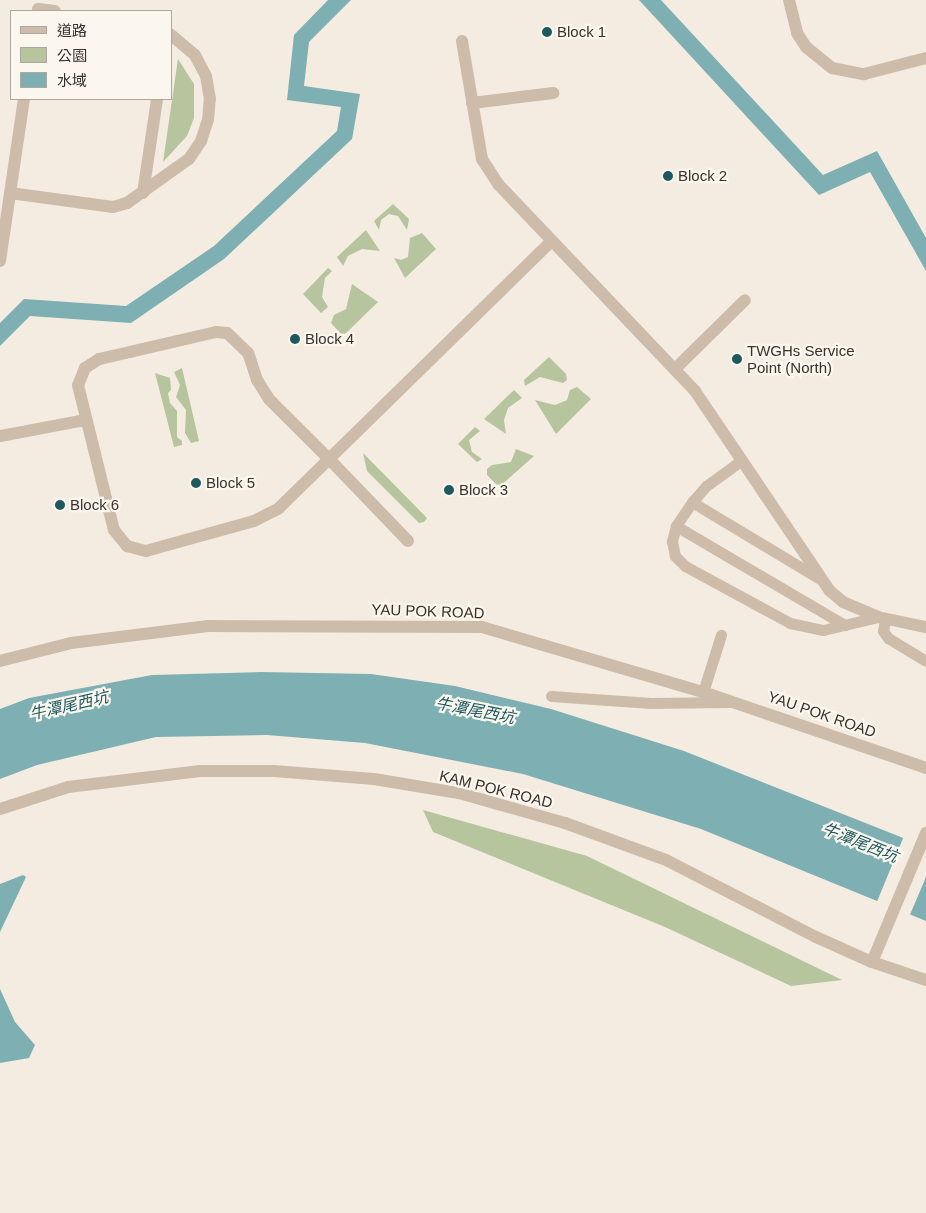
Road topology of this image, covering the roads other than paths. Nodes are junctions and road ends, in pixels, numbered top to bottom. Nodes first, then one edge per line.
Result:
1 (789, 0) edge
2 (38, 7) edge
3 (51, 10) edge
4 (172, 36) edge
5 (462, 41) dead end
6 (926, 58) edge
7 (554, 92) dead end
8 (24, 100) edge
9 (157, 100) edge
10 (472, 103) junction
11 (143, 192) junction
12 (10, 193) junction
13 (552, 241) junction
14 (0, 261) edge
15 (745, 300) dead end
16 (675, 368) junction
17 (85, 420) junction
18 (0, 436) edge
19 (329, 459) junction
20 (742, 460) junction
21 (692, 502) junction
22 (676, 526) junction
23 (408, 541) dead end
24 (820, 579) junction
25 (881, 618) junction
26 (845, 625) junction
27 (926, 627) edge
28 (721, 635) dead end
29 (0, 661) edge
30 (926, 661) edge
31 (703, 692) junction
32 (551, 696) dead end
33 (735, 702) junction
34 (926, 768) edge
35 (0, 809) edge
36 (926, 833) edge
37 (872, 962) junction
38 (926, 980) edge

1 - 6 street
2 - 3 street
4 - 11 street
5 - 10 street
7 - 10 street
8 - 12 street
9 - 11 street
10 - 13 street
11 - 12 street
12 - 14 street
13 - 16 street
13 - 19 street
15 - 16 street
16 - 20 street
17 - 18 street
17 - 19 street
17 - 19 street
19 - 23 street
20 - 21 lane
20 - 24 street
21 - 22 lane
21 - 24 lane
22 - 26 lane
22 - 26 lane
24 - 25 street
25 - 26 lane
25 - 27 street
25 - 30 lane
28 - 31 lane
29 - 31 street, YAU POK ROAD
31 - 33 street, YAU POK ROAD
32 - 33 lane
33 - 34 street, YAU POK ROAD
35 - 37 street, KAM POK ROAD
36 - 37 street
37 - 38 street, KAM POK ROAD

